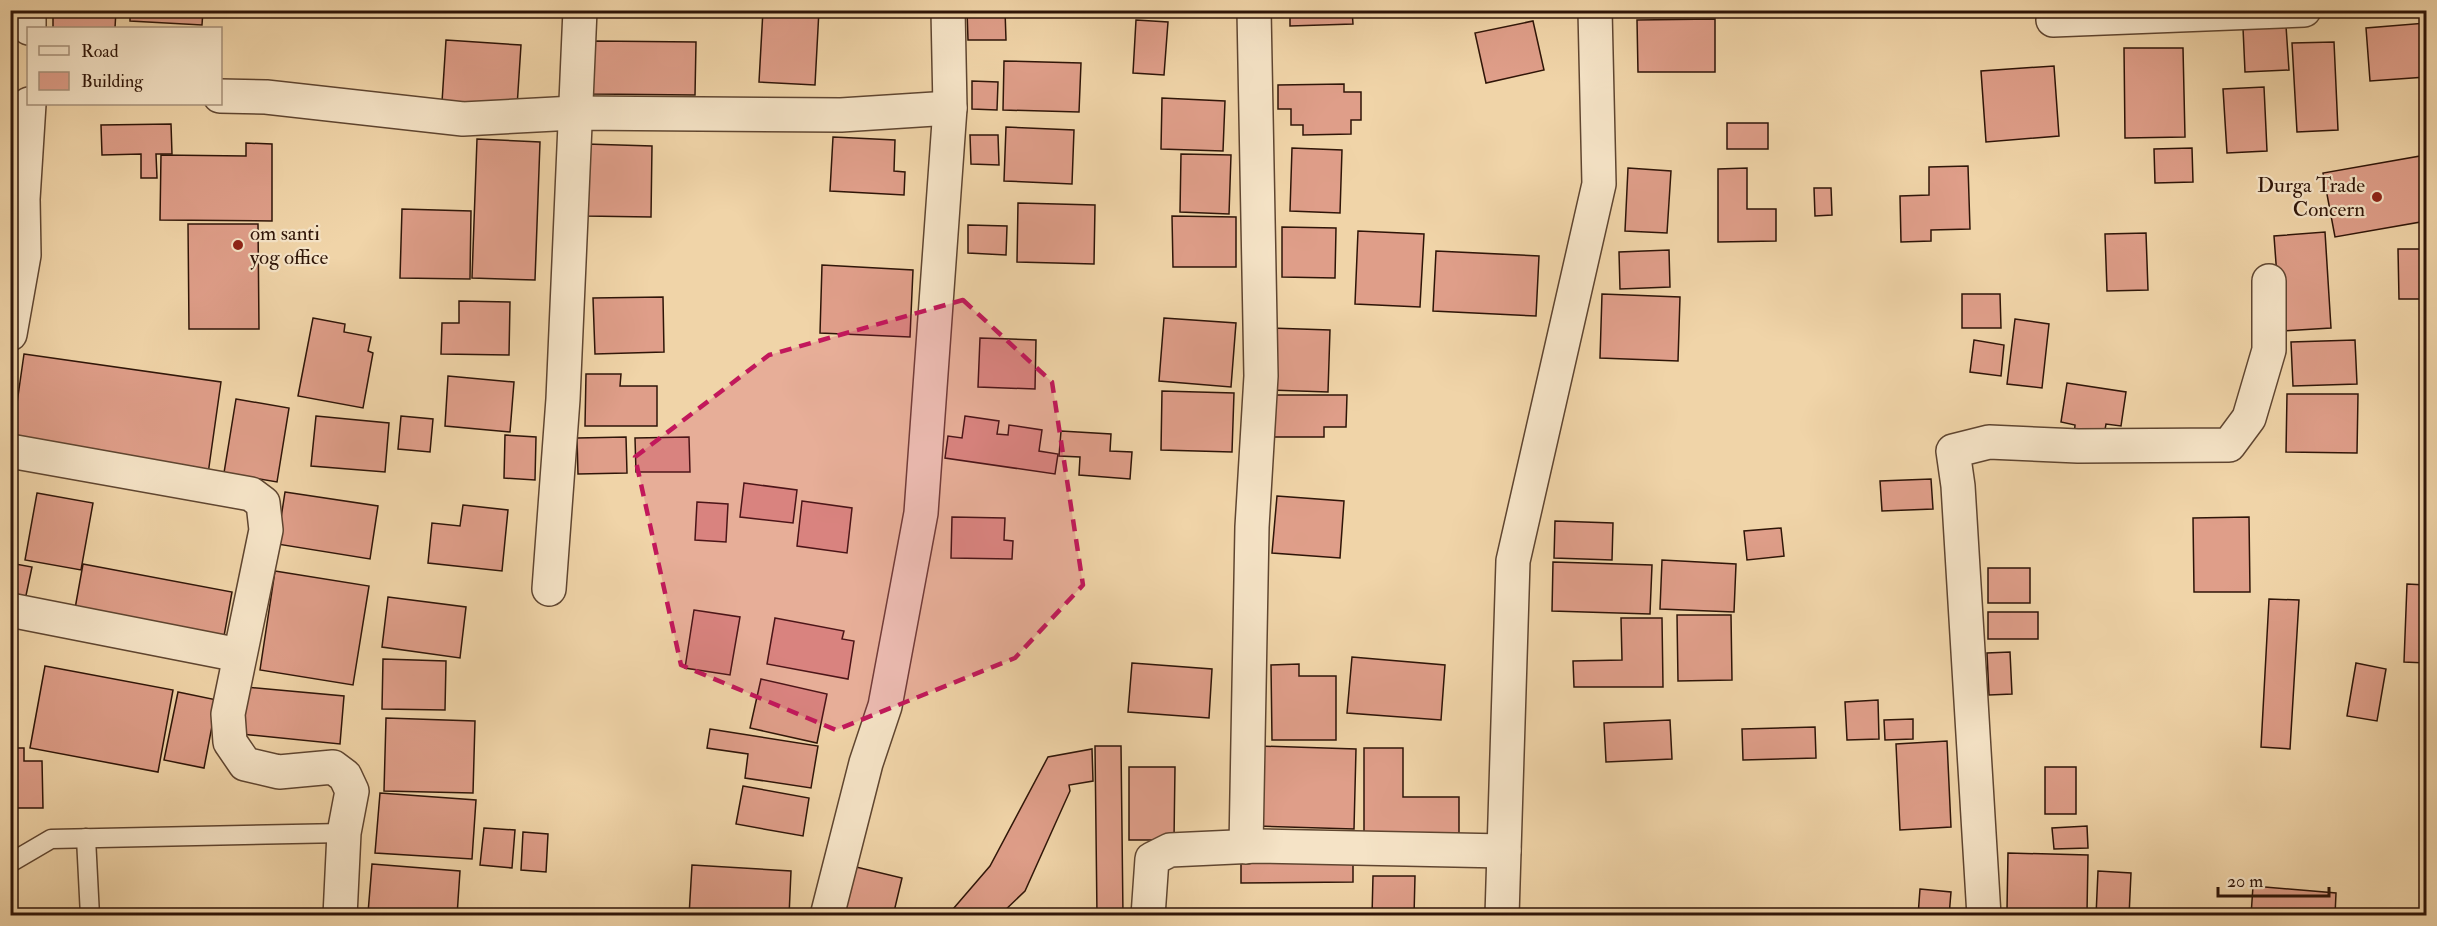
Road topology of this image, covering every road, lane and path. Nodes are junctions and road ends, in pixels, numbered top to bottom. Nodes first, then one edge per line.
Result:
1 (29, 10) edge
2 (580, 10) edge
3 (948, 10) edge
4 (1254, 10) edge
5 (1595, 10) edge
6 (2304, 10) edge
7 (2053, 20) dead end
8 (29, 27) edge
9 (222, 96) edge
10 (10, 101) edge
11 (27, 101) edge
12 (29, 105) edge
13 (950, 108) junction
14 (574, 113) junction
15 (2269, 281) dead end
16 (10, 334) edge
17 (10, 451) edge
18 (549, 589) dead end
19 (10, 610) edge
20 (239, 655) junction
21 (344, 833) junction
22 (86, 838) junction
23 (1246, 847) junction
24 (1504, 851) junction
25 (10, 863) edge
26 (90, 915) edge
27 (340, 915) edge
28 (827, 915) edge
29 (1148, 915) edge
30 (1502, 915) edge
31 (1984, 915) edge

1 - 8 street
2 - 14 street
3 - 13 street
4 - 23 street
5 - 24 street
6 - 7 street
9 - 14 street
10 - 11 street
12 - 16 street
13 - 14 street
13 - 28 street
14 - 18 street
15 - 31 street
17 - 20 street
19 - 20 street
20 - 21 street
21 - 22 lane
21 - 27 street
22 - 25 lane
22 - 26 lane
23 - 24 street
23 - 29 street
24 - 30 street

